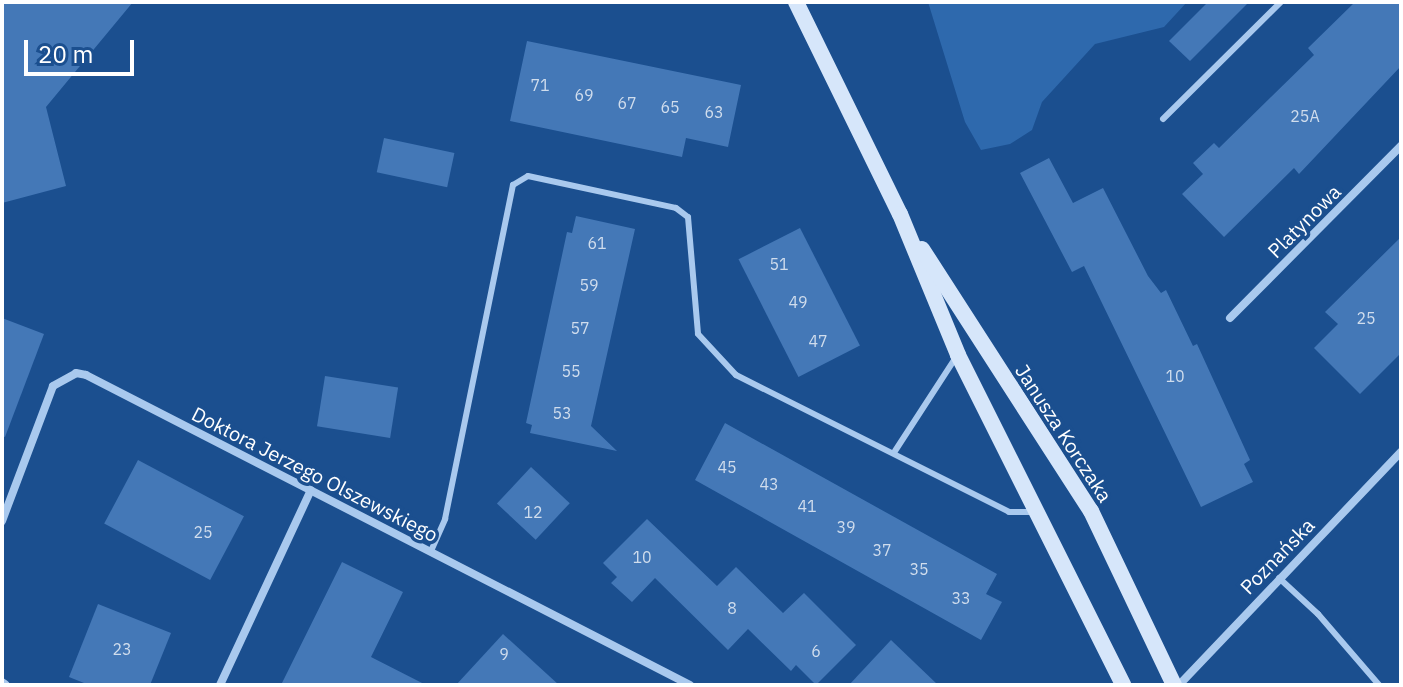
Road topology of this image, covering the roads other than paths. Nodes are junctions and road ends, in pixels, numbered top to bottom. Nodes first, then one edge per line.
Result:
1 (796, 2) edge
2 (1281, 2) edge
3 (1163, 119) dead end
4 (1401, 146) edge
5 (900, 214) junction
6 (1230, 318) dead end
7 (958, 355) junction
8 (895, 451) junction
9 (1401, 452) edge
10 (311, 490) junction
11 (1036, 512) junction
12 (2, 521) edge
13 (431, 551) junction
14 (1279, 578) junction
15 (220, 685) edge
16 (690, 685) edge
17 (1123, 685) edge
18 (1177, 685) edge
19 (1379, 685) edge

1 - 5 street, Janusza Korczaka
2 - 3 lane
4 - 6 street, Platynowa
5 - 7 street, Janusza Korczaka
5 - 18 street, Janusza Korczaka
7 - 8 lane
7 - 11 street, Janusza Korczaka
8 - 11 lane
8 - 13 lane
9 - 14 street, Poznańska
10 - 12 street, Doktora Jerzego Olszewskiego
10 - 13 street, Doktora Jerzego Olszewskiego
10 - 15 street
11 - 17 street, Janusza Korczaka
13 - 16 street, Doktora Jerzego Olszewskiego
14 - 18 street, Poznańska
14 - 19 lane

